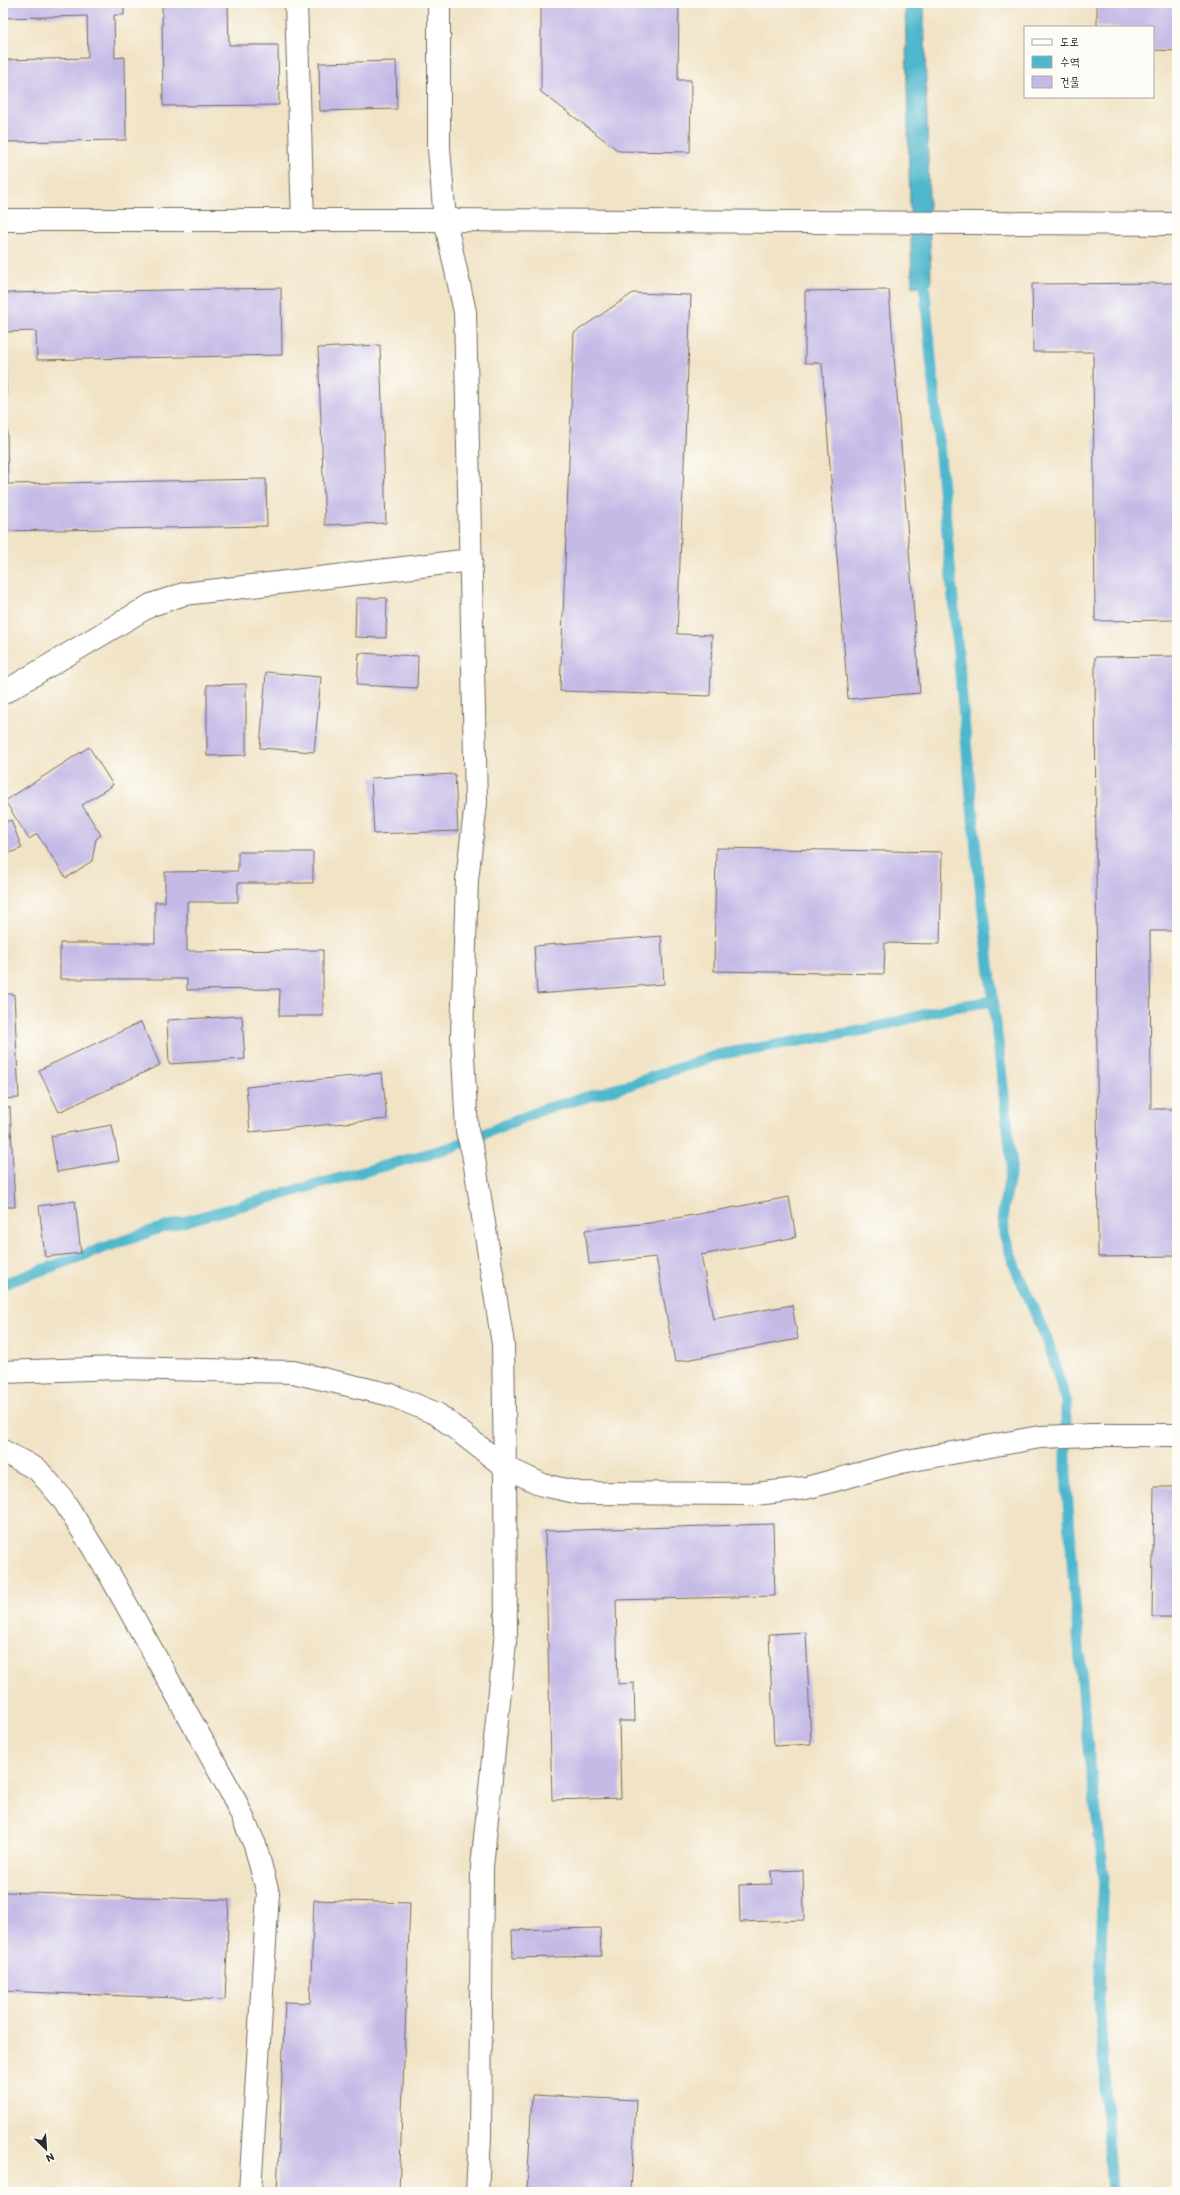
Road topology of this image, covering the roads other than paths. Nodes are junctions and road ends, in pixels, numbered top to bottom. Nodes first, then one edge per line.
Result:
1 (296, 3) edge
2 (439, 3) edge
3 (3, 220) edge
4 (445, 220) junction
5 (303, 221) junction
6 (1177, 224) edge
7 (471, 560) junction
8 (3, 693) edge
9 (3, 1372) edge
10 (1177, 1435) edge
11 (3, 1451) edge
12 (505, 1467) junction
13 (250, 2192) edge
14 (477, 2192) edge

1 - 5 street
2 - 4 street
3 - 5 street
4 - 5 street
4 - 6 street
4 - 7 street
7 - 8 street
7 - 12 street
9 - 12 street
10 - 12 street
11 - 13 street
12 - 14 street

